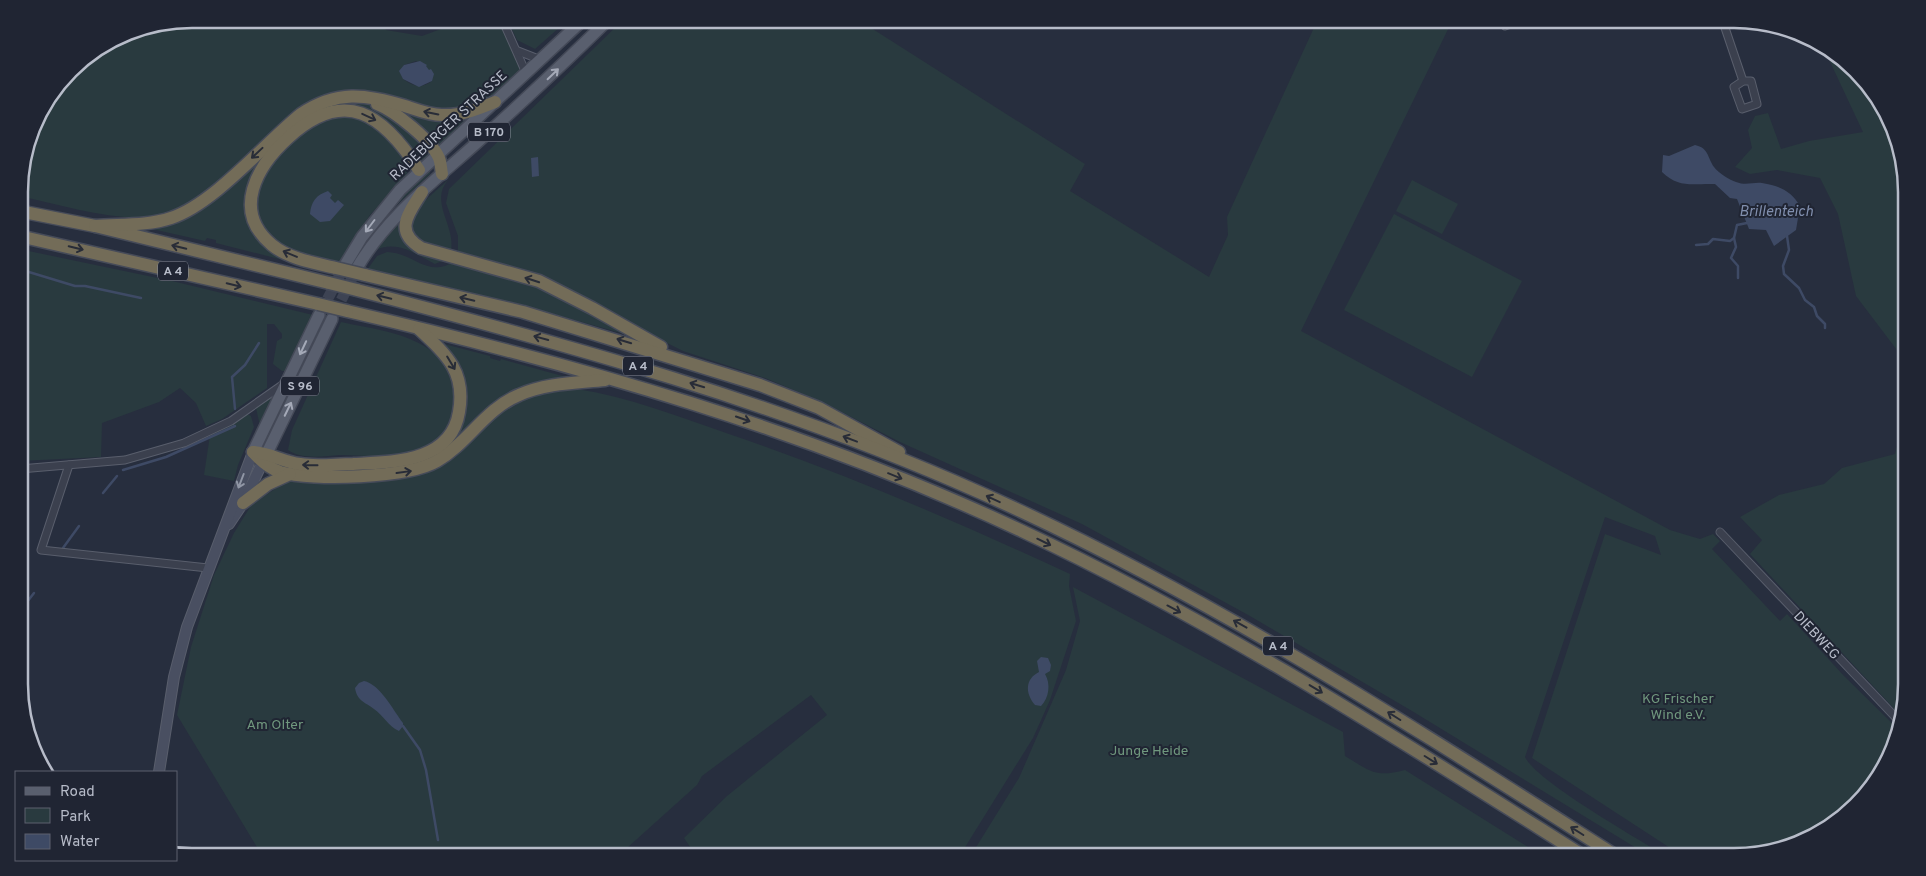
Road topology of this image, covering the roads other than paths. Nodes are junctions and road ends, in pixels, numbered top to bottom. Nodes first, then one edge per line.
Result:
1 (506, 28) edge
2 (574, 28) edge
3 (600, 28) edge
4 (1725, 28) edge
5 (518, 51) junction
6 (540, 60) junction
7 (526, 73) junction
8 (1743, 80) dead end
9 (356, 96) junction
10 (495, 102) junction
11 (436, 154) junction
12 (419, 170) junction
13 (442, 174) junction
14 (422, 192) junction
15 (28, 212) edge
16 (95, 226) junction
17 (28, 238) edge
18 (340, 267) junction
19 (361, 272) junction
20 (319, 310) junction
21 (332, 319) tunnel mouth
22 (417, 328) junction
23 (687, 361) junction
24 (613, 380) junction
25 (288, 382) junction
26 (252, 452) junction
27 (265, 458) junction
28 (912, 463) junction
29 (69, 465) junction
30 (28, 468) edge
31 (290, 474) junction
32 (243, 503) junction
33 (226, 529) junction
34 (1720, 532) dead end
35 (1742, 541) dead end
36 (1735, 547) junction
37 (208, 568) junction
38 (1895, 717) edge
39 (159, 771) edge
40 (1570, 848) edge
41 (1604, 848) edge

1 - 5 street
2 - 6 main road, RADEBURGER STRASSE / B 170
13 -> 3 main road, B 170
4 - 8 street
5 - 6 street
5 - 7 street
6 - 7 main road, RADEBURGER STRASSE / B 170
7 - 10 main road, RADEBURGER STRASSE / B 170
10 -> 9 highway
9 - 11 highway
9 -> 16 highway
10 - 11 main road, RADEBURGER STRASSE / B 170
11 - 12 main road, RADEBURGER STRASSE / B 170
11 - 13 highway
12 -> 18 main road, RADEBURGER STRASSE / B 170
18 -> 12 highway
13 - 14 main road, B 170
14 - 19 main road, B 170
23 -> 14 highway
15 - 16 highway, A 4
28 -> 16 highway, A 4, bridge
17 -> 20 highway, A 4
18 - 19 highway, bridge
23 -> 19 highway
20 - 22 highway, A 4, bridge
20 -> 25 main road, S 96
27 -> 21 main road, S 96
22 - 24 highway, A 4
22 -> 27 highway
23 - 28 highway
31 -> 24 highway
24 -> 40 highway, A 4
25 - 26 main road, S 96
25 - 29 street
26 - 27 highway
26 -> 33 main road, S 96
27 - 31 highway
27 - 32 main road, S 96
41 -> 28 highway, A 4
29 - 30 street
29 - 37 street
31 - 32 highway
32 - 33 main road, S 96
33 - 37 main road, S 96
34 - 36 street, DIEBWEG
35 - 36 street
36 - 38 street, DIEBWEG
37 - 39 main road, S 96

